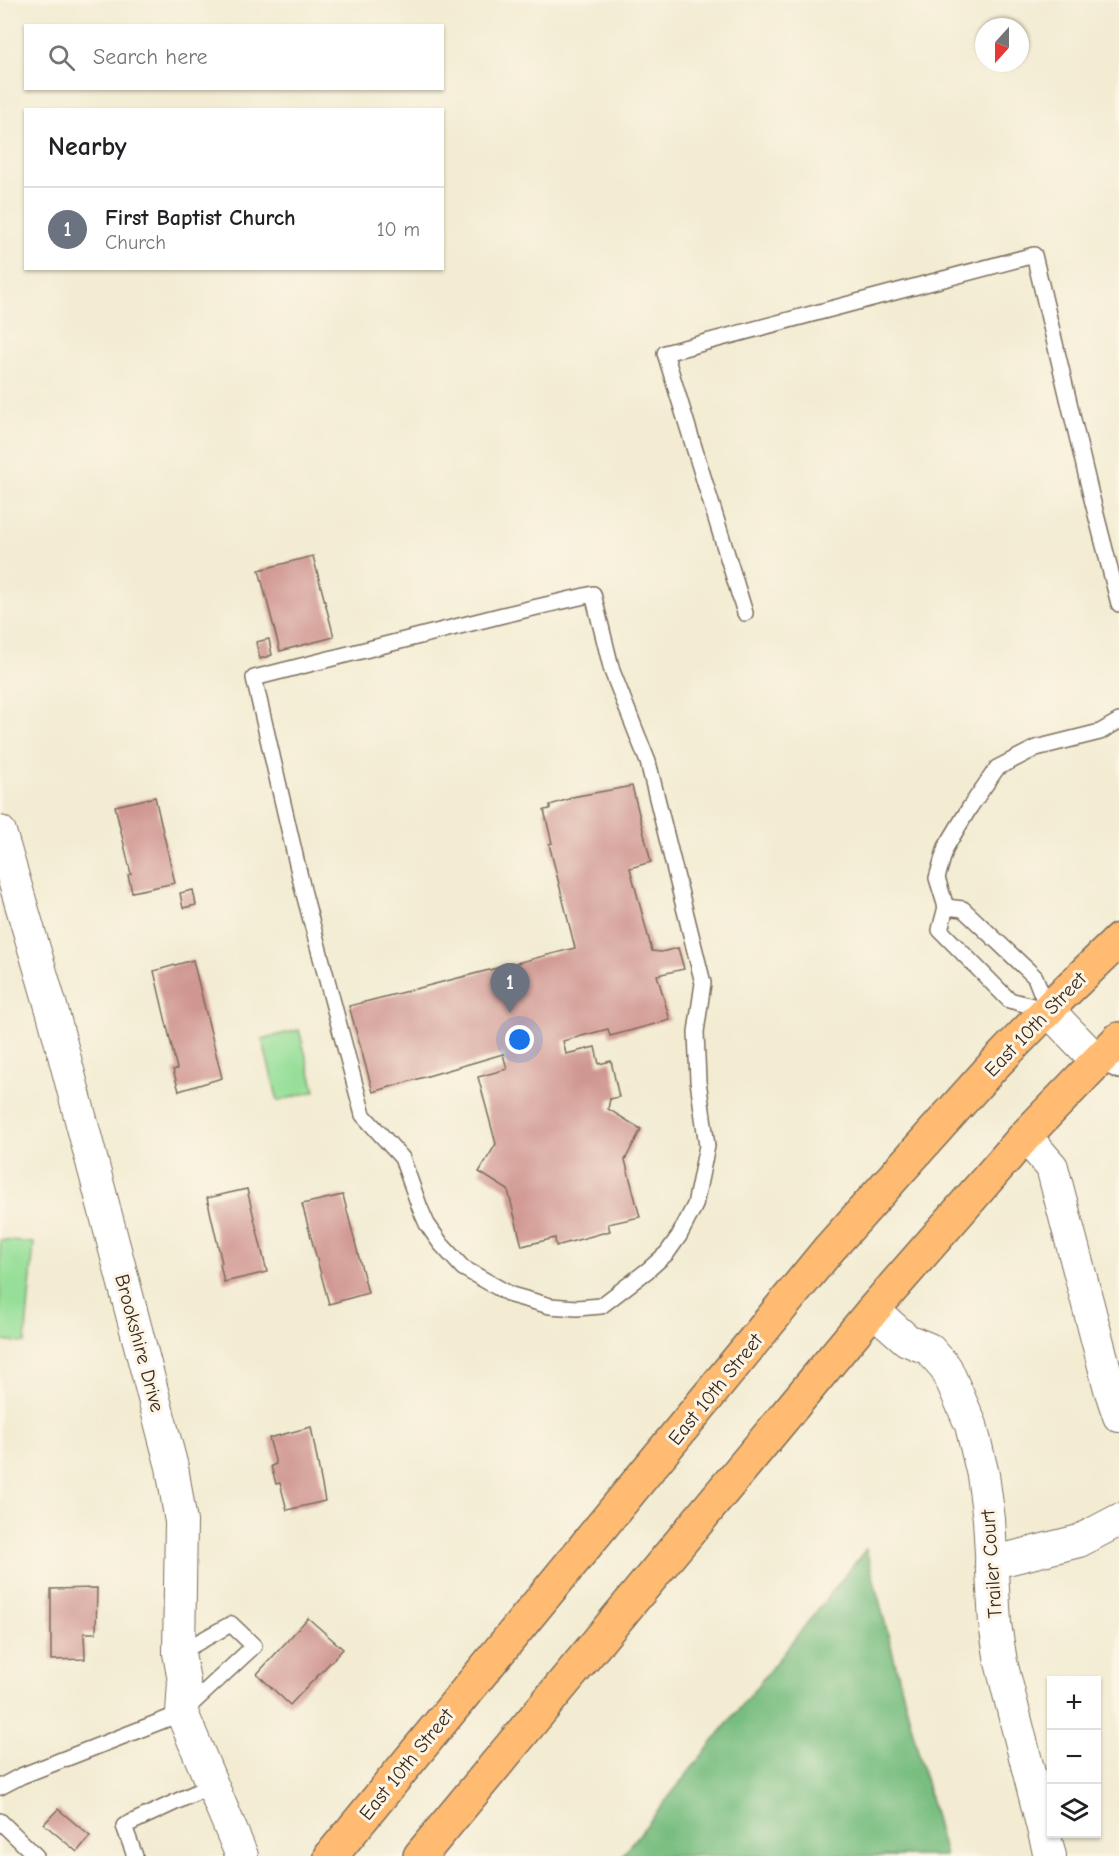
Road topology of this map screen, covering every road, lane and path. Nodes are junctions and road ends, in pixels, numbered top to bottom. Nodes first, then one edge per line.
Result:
1 (1119, 604) edge
2 (745, 613) dead end
3 (1119, 721) edge
4 (0, 832) edge
5 (303, 890) joint
6 (946, 907) junction
7 (1119, 940) edge
8 (1048, 1010) junction
9 (1112, 1057) edge
10 (1025, 1136) junction
11 (873, 1310) junction
12 (1119, 1416) edge
13 (1119, 1520) edge
14 (991, 1563) junction
15 (179, 1653) junction
16 (182, 1713) junction
17 (212, 1785) junction
18 (0, 1787) edge
19 (0, 1821) edge
20 (36, 1856) edge
21 (135, 1856) edge
22 (242, 1856) edge
23 (331, 1856) edge
24 (420, 1856) edge
25 (1050, 1856) edge

1 - 2 lane
3 - 6 lane
4 - 15 street, Brookshire Drive
5 - 5 lane
6 - 8 lane
6 - 8 lane
7 - 8 main road, East 10th Street
8 - 9 street
8 - 23 main road, East 10th Street
9 - 10 main road
10 - 11 main road
10 - 12 street
11 - 14 street, Trailer Court
11 - 24 main road
13 - 14 street
14 - 25 street, Trailer Court
15 - 16 street, Brookshire Drive
15 - 16 lane
16 - 17 street, Brookshire Drive
16 - 18 lane
17 - 21 lane
17 - 22 street, Brookshire Drive
19 - 20 lane

